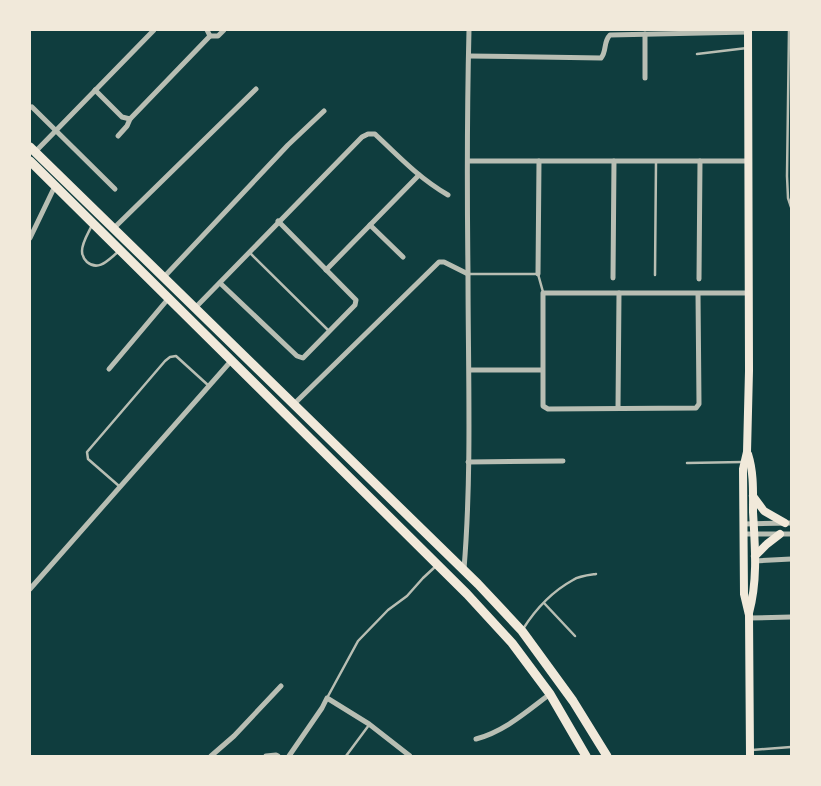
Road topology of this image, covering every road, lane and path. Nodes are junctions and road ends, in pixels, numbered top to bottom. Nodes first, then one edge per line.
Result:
1 (154, 30) edge
2 (207, 30) edge
3 (224, 30) edge
4 (469, 30) edge
5 (789, 30) edge
6 (748, 31) edge
7 (645, 34) junction
8 (210, 36) junction
9 (748, 47) junction
10 (697, 54) dead end
11 (469, 56) junction
12 (645, 78) dead end
13 (256, 89) dead end
14 (95, 90) junction
15 (32, 107) dead end
16 (324, 111) dead end
17 (130, 119) junction
18 (56, 131) junction
19 (118, 136) dead end
20 (32, 149) edge
21 (30, 161) edge
22 (469, 161) junction
23 (539, 161) junction
24 (614, 161) junction
25 (656, 161) junction
26 (700, 161) junction
27 (749, 161) junction
28 (419, 175) junction
29 (55, 186) junction
30 (114, 189) dead end
31 (448, 194) dead end
32 (791, 207) edge
33 (278, 221) junction
34 (93, 224) junction
35 (370, 225) junction
36 (114, 228) junction
37 (30, 238) edge
38 (119, 251) junction
39 (249, 252) junction
40 (403, 257) dead end
41 (326, 270) junction
42 (468, 274) junction
43 (538, 274) junction
44 (655, 275) dead end
45 (164, 277) junction
46 (614, 278) dead end
47 (699, 279) dead end
48 (220, 282) junction
49 (543, 293) junction
50 (619, 293) junction
51 (698, 293) junction
52 (748, 293) junction
53 (166, 301) junction
54 (195, 308) junction
55 (329, 331) junction
56 (231, 361) junction
57 (109, 369) dead end
58 (470, 370) junction
59 (542, 370) junction
60 (209, 386) junction
61 (294, 404) junction
62 (618, 408) junction
63 (747, 452) junction
64 (563, 461) dead end
65 (468, 462) junction
66 (745, 462) junction
67 (687, 463) dead end
68 (120, 487) junction
69 (753, 496) junction
70 (754, 523) junction
71 (788, 523) edge
72 (744, 524) junction
73 (744, 534) junction
74 (754, 534) junction
75 (780, 534) junction
76 (791, 534) edge
77 (755, 558) junction
78 (791, 559) edge
79 (438, 565) junction
80 (464, 570) junction
81 (596, 574) dead end
82 (30, 589) edge
83 (544, 603) junction
84 (749, 617) junction
85 (791, 617) edge
86 (522, 631) junction
87 (576, 636) dead end
88 (281, 686) dead end
89 (550, 694) junction
90 (327, 698) junction
91 (369, 724) junction
92 (476, 739) dead end
93 (791, 747) edge
94 (750, 753) edge
95 (211, 756) edge
96 (266, 756) edge
97 (278, 756) edge
98 (289, 756) edge
99 (346, 756) edge
100 (410, 756) edge
101 (586, 756) edge
102 (607, 756) edge

1 - 14 street
2 - 8 street
3 - 8 street
4 - 11 street
5 - 32 lane
6 - 7 street
6 - 9 main road
7 - 11 street
7 - 12 street
8 - 17 street
9 - 10 lane
9 - 27 main road
11 - 22 street
13 - 36 street
14 - 17 street
14 - 18 street
15 - 18 street
16 - 45 street
17 - 19 street
18 - 20 street
18 - 30 street
20 - 36 highway
21 - 29 highway
22 - 23 street
22 - 42 street
23 - 24 street
23 - 43 street
24 - 25 street
24 - 46 street
25 - 26 street
25 - 44 lane
26 - 27 street
26 - 47 street
27 - 52 main road
28 - 31 street
28 - 33 street
28 - 35 street
29 - 34 highway
29 - 37 street
33 - 39 street
33 - 41 street
34 - 38 highway
34 - 38 lane
35 - 40 street
35 - 41 street
36 - 45 highway
38 - 53 highway
39 - 48 street
39 - 55 lane
41 - 55 street
42 - 43 lane
42 - 58 street
42 - 61 street
43 - 49 lane
45 - 54 highway
48 - 54 street
48 - 55 street
49 - 50 street
49 - 59 street
50 - 51 street
50 - 62 street
51 - 52 street
51 - 62 street
52 - 63 main road
53 - 56 highway
53 - 57 street
54 - 61 highway
56 - 60 street
56 - 79 highway
58 - 59 street
58 - 65 street
59 - 62 street
60 - 68 street
60 - 68 lane
61 - 80 highway
63 - 66 main road
63 - 69 main road
64 - 65 street
65 - 80 street
66 - 67 lane
66 - 72 main road
68 - 82 street
69 - 70 main road
69 - 71 main road
70 - 71 street
70 - 72 street
70 - 74 main road
72 - 73 main road
73 - 74 street
73 - 84 main road
74 - 75 street
74 - 77 main road
75 - 76 street
75 - 77 main road
77 - 78 street
77 - 84 main road
79 - 89 highway
79 - 90 lane
80 - 86 highway
81 - 83 lane
83 - 86 lane
83 - 87 lane
84 - 85 street
84 - 94 main road
86 - 102 highway
88 - 95 street
89 - 92 street
89 - 101 highway
90 - 91 street
90 - 98 street
91 - 99 lane
91 - 100 street
93 - 94 lane
96 - 97 street

